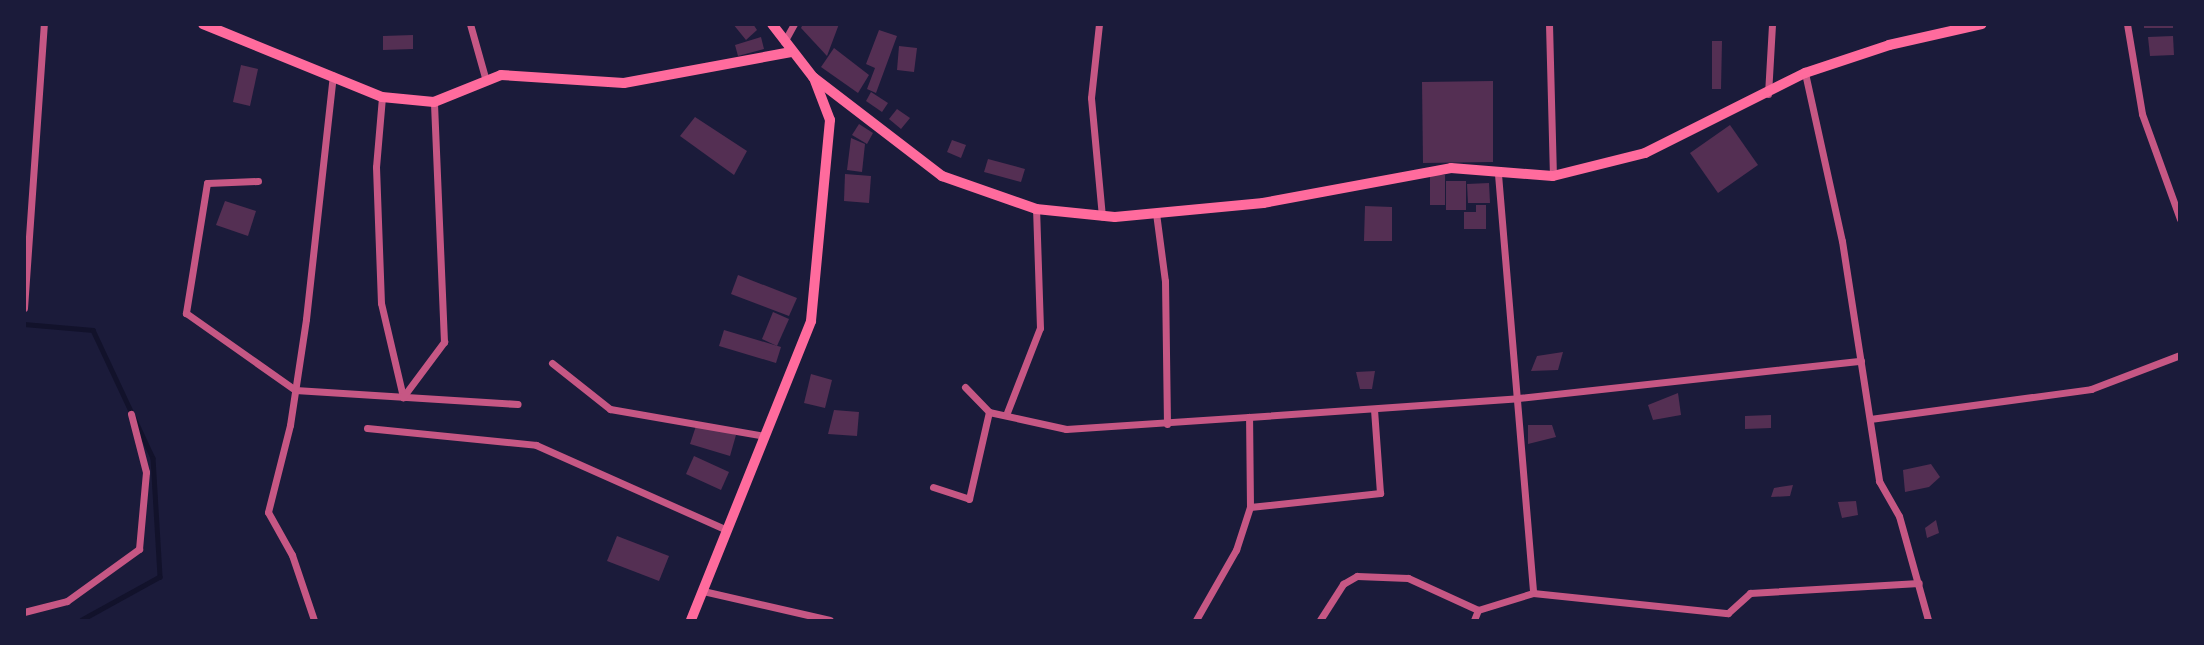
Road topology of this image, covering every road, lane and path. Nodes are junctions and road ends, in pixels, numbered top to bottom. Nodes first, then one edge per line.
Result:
1 (44, 24) edge
2 (203, 24) edge
3 (470, 24) edge
4 (772, 24) edge
5 (794, 24) edge
6 (1099, 24) edge
7 (1549, 24) edge
8 (1772, 24) edge
9 (1982, 24) edge
10 (2127, 24) edge
11 (784, 42) junction
12 (791, 51) junction
13 (1804, 73) junction
14 (333, 74) junction
15 (813, 77) junction
16 (486, 81) junction
17 (1768, 94) junction
18 (382, 97) junction
19 (434, 102) junction
20 (1498, 174) junction
21 (1553, 176) junction
22 (258, 181) dead end
23 (1036, 209) junction
24 (1156, 214) junction
25 (1102, 216) junction
26 (2179, 219) edge
27 (24, 308) edge
28 (2179, 355) edge
29 (1861, 361) junction
30 (552, 363) dead end
31 (965, 387) dead end
32 (295, 390) junction
33 (403, 397) junction
34 (1518, 398) junction
35 (518, 404) dead end
36 (1374, 409) junction
37 (989, 412) junction
38 (131, 414) dead end
39 (1006, 415) junction
40 (1249, 417) junction
41 (1870, 419) junction
42 (1167, 424) junction
43 (367, 428) dead end
44 (765, 436) junction
45 (933, 487) dead end
46 (1250, 507) junction
47 (727, 530) junction
48 (1919, 583) junction
49 (703, 591) junction
50 (1533, 593) junction
51 (1478, 610) junction
52 (24, 612) edge
53 (314, 621) edge
54 (691, 621) edge
55 (830, 621) edge
56 (1196, 621) edge
57 (1320, 621) edge
58 (1474, 621) edge
59 (1928, 621) edge

1 - 27 street
2 - 14 main road
3 - 16 street
4 - 11 main road
5 - 11 street
6 - 25 street
7 - 21 street
8 - 17 street
9 - 13 main road
10 - 26 street
11 - 12 main road
12 - 15 main road
12 - 16 main road
13 - 17 main road
13 - 29 street
14 - 18 main road
14 - 32 street
15 - 23 main road
15 - 44 main road
16 - 19 main road
17 - 21 main road
18 - 19 main road
18 - 33 street
19 - 33 street
20 - 21 main road
20 - 24 main road
20 - 34 street
22 - 32 street
23 - 25 main road
23 - 39 street
24 - 25 main road
24 - 42 street
28 - 41 street
29 - 34 street
29 - 41 street
30 - 44 street
31 - 37 street
32 - 33 street
32 - 53 street
33 - 35 street
34 - 36 street
34 - 50 street
36 - 40 street
36 - 46 street
37 - 39 street
37 - 45 street
38 - 52 street
39 - 42 street
40 - 42 street
40 - 46 street
41 - 48 street
43 - 47 street
44 - 47 main road
46 - 56 street
47 - 49 main road
48 - 50 street
48 - 59 street
49 - 54 main road
49 - 55 street
50 - 51 street
51 - 57 street
51 - 58 street

